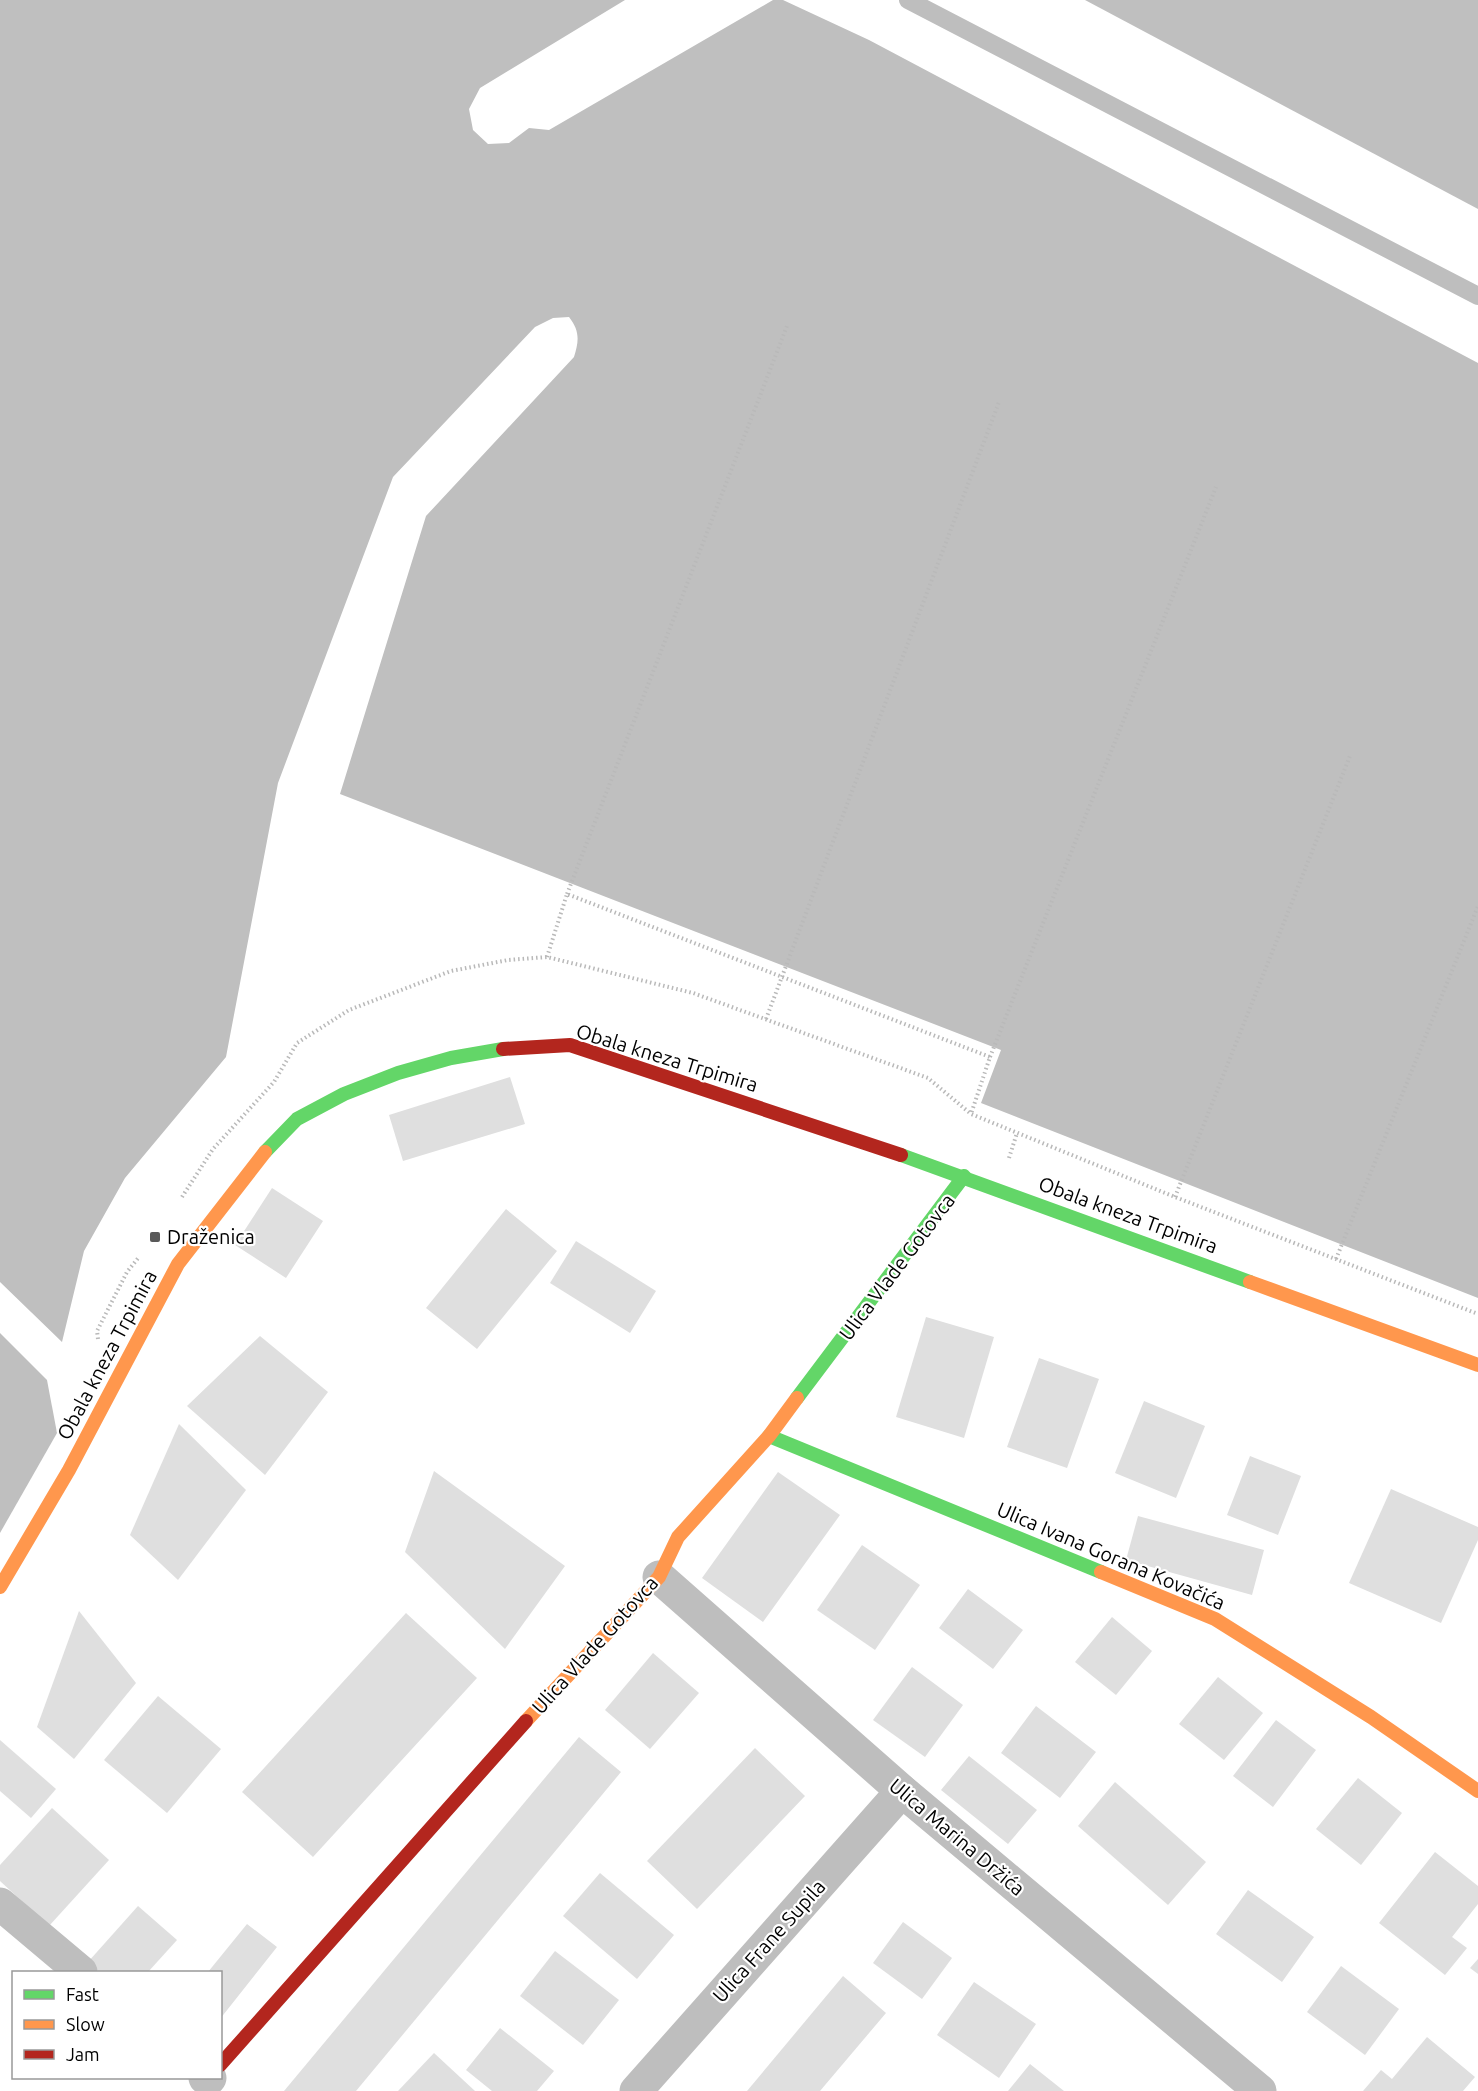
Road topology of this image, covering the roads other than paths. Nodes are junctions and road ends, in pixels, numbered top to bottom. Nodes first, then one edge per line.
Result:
1 (908, 0) edge
2 (1478, 296) edge
3 (964, 1176) junction
4 (1478, 1365) edge
5 (769, 1436) junction
6 (659, 1577) junction
7 (0, 1587) edge
8 (902, 1791) junction
9 (1478, 1791) edge
10 (0, 1904) edge
11 (80, 1971) edge
12 (222, 2063) edge
13 (636, 2091) edge
14 (1260, 2091) edge

1 - 2 lane
3 - 4 street, Obala kneza Trpimira
3 - 5 street, Ulica Vlade Gotovca
3 - 7 street, Obala kneza Trpimira
5 - 6 street, Ulica Vlade Gotovca
5 - 9 street, Ulica Ivana Gorana Kovačića
6 - 8 street, Ulica Marina Držića
6 - 12 street, Ulica Vlade Gotovca
8 - 13 street, Ulica Frane Supila
8 - 14 street, Ulica Marina Držića
10 - 11 street

